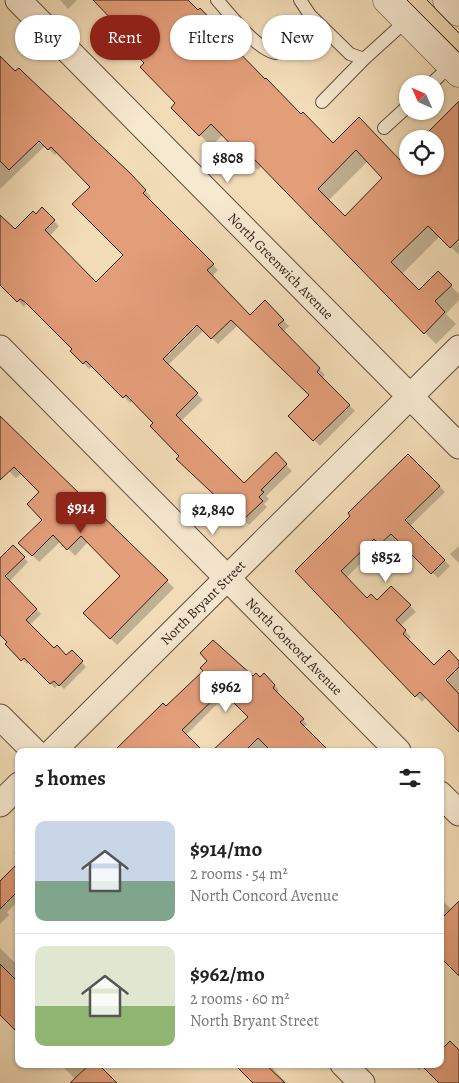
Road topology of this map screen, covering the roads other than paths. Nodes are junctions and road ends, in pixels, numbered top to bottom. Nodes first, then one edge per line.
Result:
1 (18, 0) edge
2 (217, 0) edge
3 (300, 0) edge
4 (387, 0) edge
5 (447, 0) edge
6 (459, 12) edge
7 (310, 15) edge
8 (407, 20) junction
9 (332, 36) edge
10 (262, 47) edge
11 (364, 60) junction
12 (455, 69) edge
13 (444, 76) edge
14 (322, 102) dead end
15 (399, 114) edge
16 (384, 128) dead end
17 (0, 348) edge
18 (459, 348) edge
19 (410, 396) junction
20 (459, 446) edge
21 (227, 578) junction
22 (0, 717) edge
23 (31, 748) edge
24 (56, 748) edge
25 (395, 748) edge
26 (15, 789) edge
27 (444, 798) edge
28 (0, 804) edge
29 (459, 813) edge
30 (347, 1068) edge
31 (362, 1083) edge

1 - 19 street, North Greenwich Avenue
2 - 10 lane
3 - 7 lane
4 - 8 street
5 - 6 street
8 - 11 lane
8 - 12 street
9 - 11 lane
11 - 14 lane
12 - 13 lane
15 - 16 lane
17 - 21 street, North Concord Avenue
18 - 19 street, North Bryant Street
19 - 20 street, North Greenwich Avenue
19 - 21 street, North Bryant Street
21 - 24 street, North Bryant Street
21 - 25 street, North Concord Avenue
22 - 23 street
26 - 28 street
27 - 29 street
30 - 31 street

